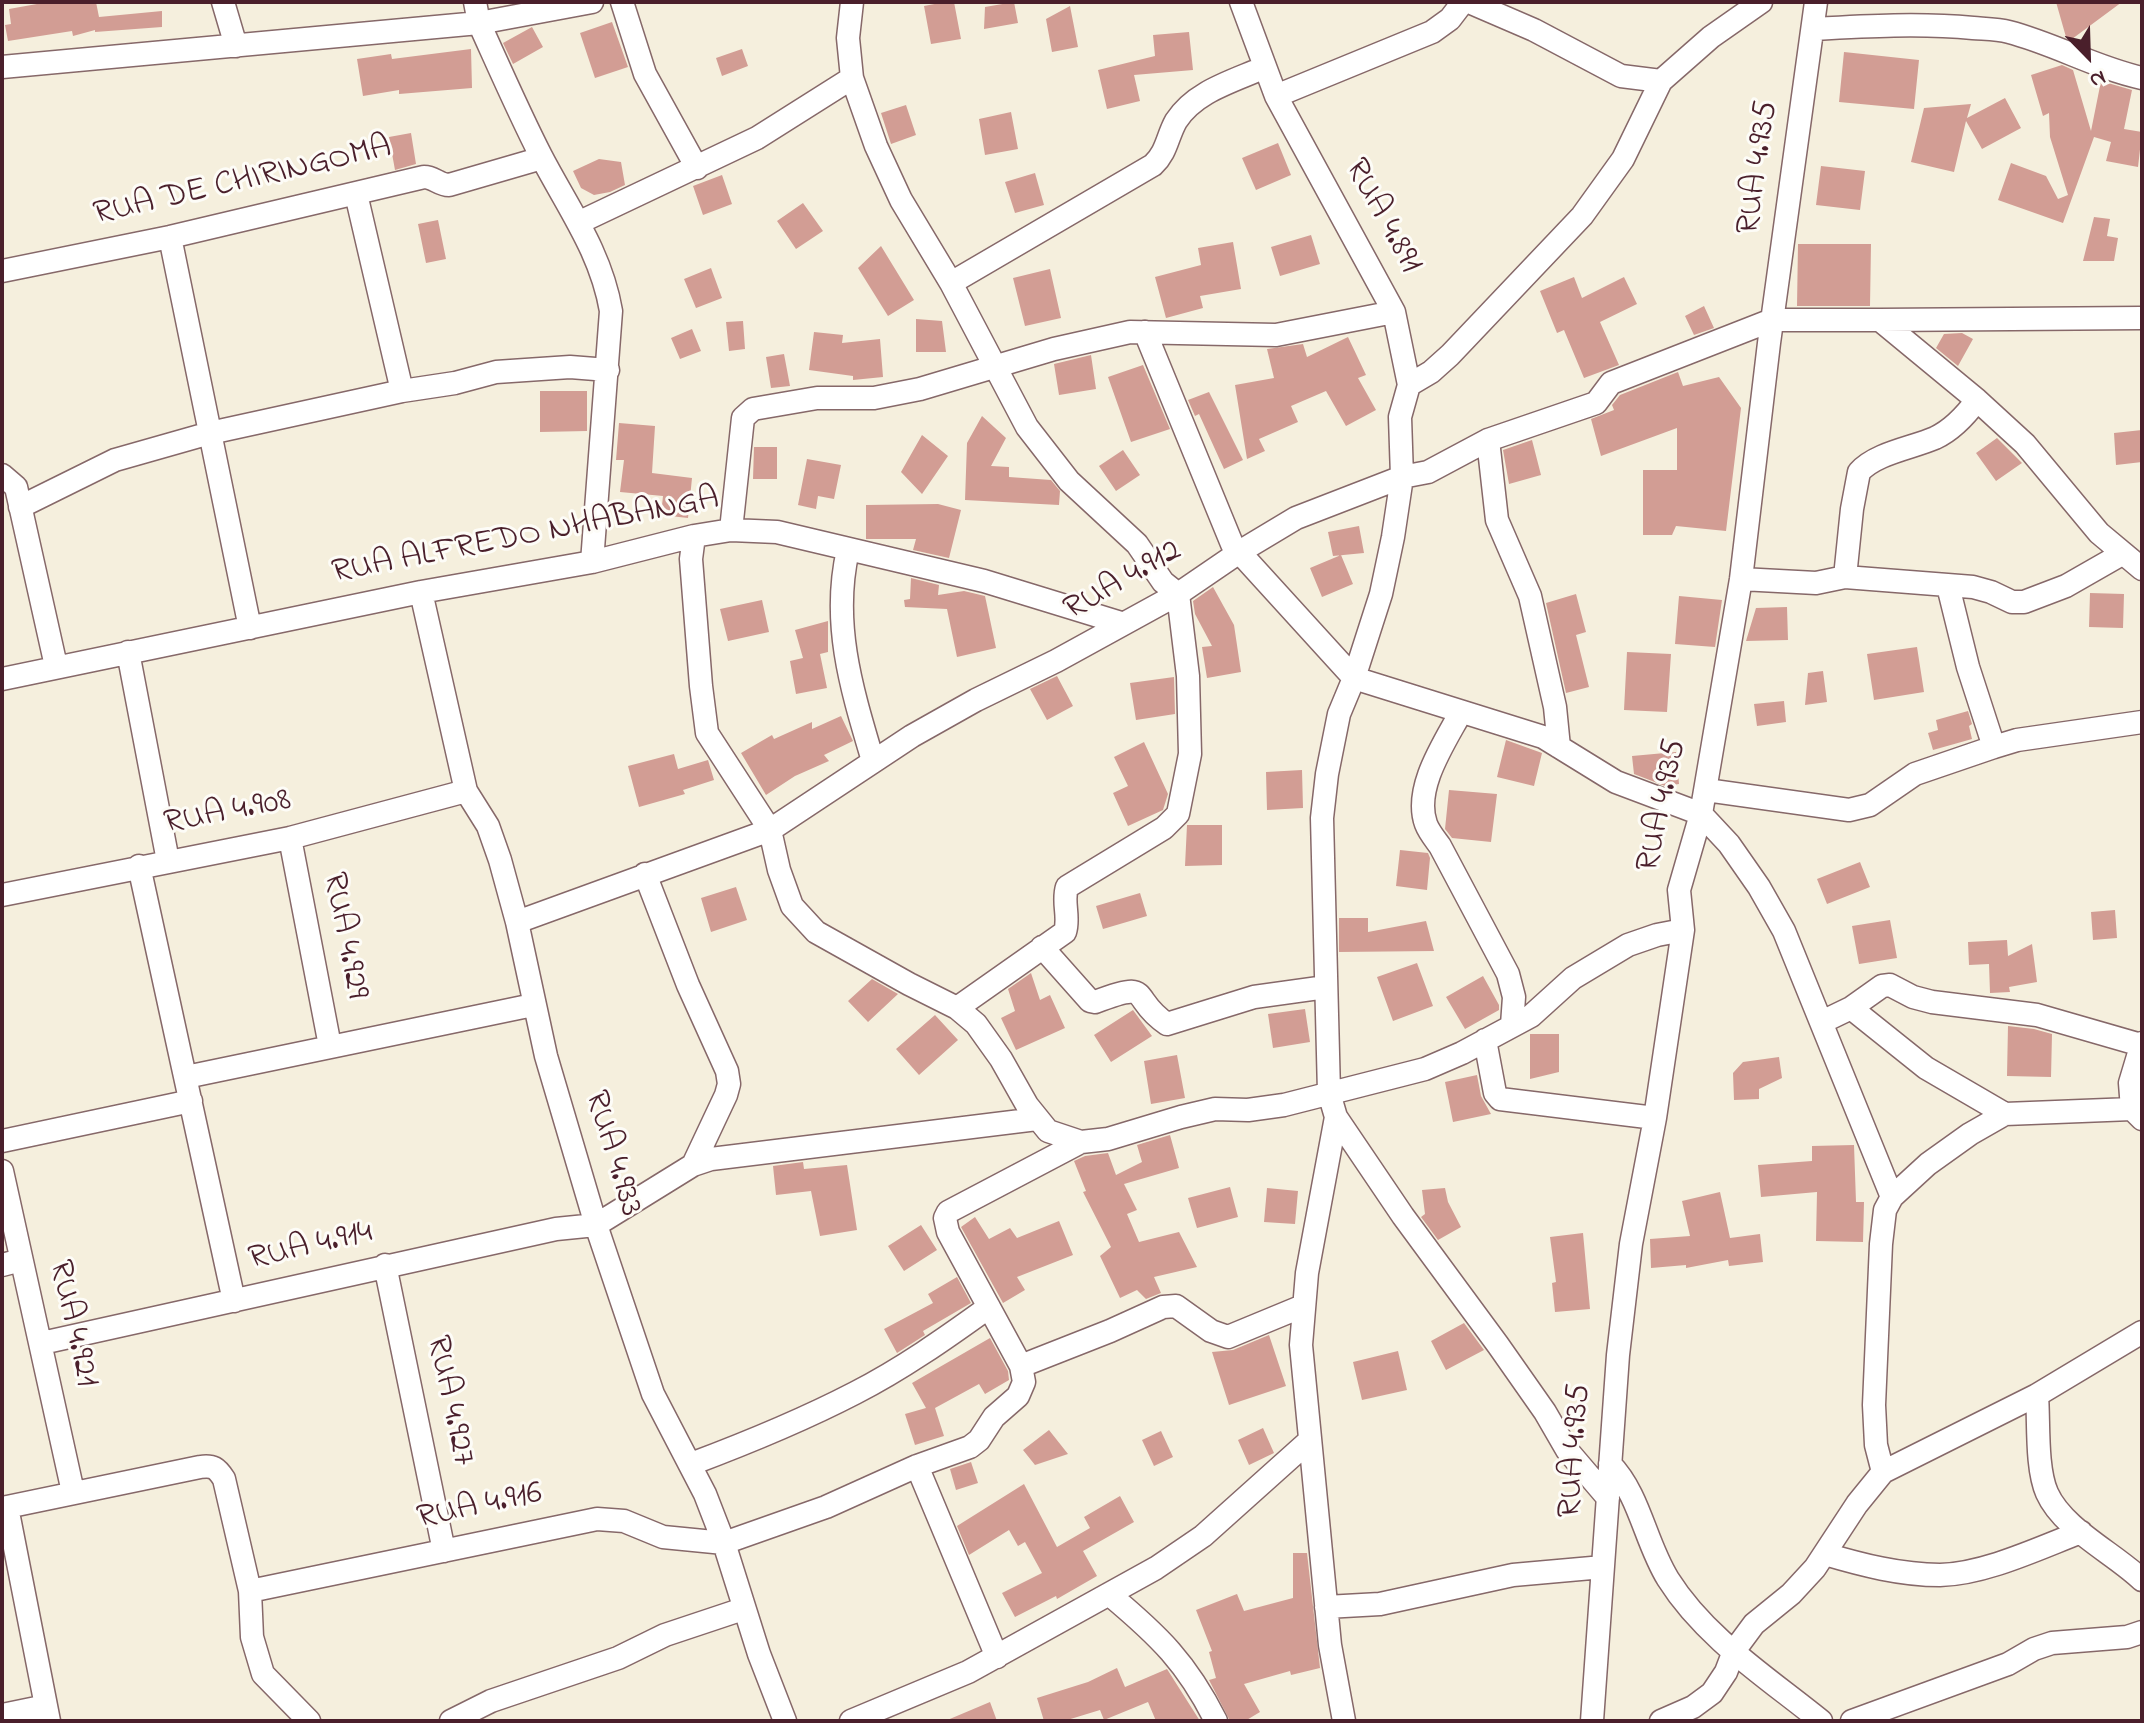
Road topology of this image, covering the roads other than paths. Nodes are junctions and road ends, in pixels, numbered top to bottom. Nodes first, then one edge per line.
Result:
1 (223, 2) edge
2 (592, 2) edge
3 (622, 2) edge
4 (852, 2) edge
5 (1241, 2) edge
6 (1466, 2) edge
7 (1761, 2) edge
8 (1816, 2) edge
9 (477, 12) edge
10 (1813, 29) junction
11 (236, 46) junction
12 (2, 67) edge
13 (1265, 67) junction
14 (852, 78) junction
15 (2142, 78) edge
16 (1661, 81) junction
17 (1276, 96) junction
18 (542, 158) junction
19 (697, 168) junction
20 (356, 194) junction
21 (580, 222) junction
22 (170, 237) junction
23 (2, 271) edge
24 (951, 283) junction
25 (1394, 312) junction
26 (2142, 318) edge
27 (1772, 320) junction
28 (1880, 320) junction
29 (1145, 332) junction
30 (994, 367) junction
31 (608, 370) junction
32 (1409, 385) junction
33 (402, 391) junction
34 (1977, 400) junction
35 (210, 433) junction
36 (1488, 440) junction
37 (4, 475) edge
38 (1402, 477) junction
39 (20, 507) junction
40 (731, 530) junction
41 (694, 536) junction
42 (848, 550) junction
43 (1241, 551) junction
44 (2122, 554) junction
45 (592, 562) junction
46 (2142, 569) edge
47 (1845, 577) junction
48 (1741, 579) junction
49 (1948, 586) junction
50 (421, 592) junction
51 (1178, 594) junction
52 (1121, 623) junction
53 (250, 628) junction
54 (128, 652) junction
55 (56, 666) junction
56 (1354, 678) junction
57 (2, 679) edge
58 (1461, 712) junction
59 (2142, 722) edge
60 (1559, 747) junction
61 (1994, 747) junction
62 (873, 761) junction
63 (1706, 790) junction
64 (466, 791) junction
65 (1701, 814) junction
66 (770, 830) junction
67 (290, 838) junction
68 (168, 861) junction
69 (139, 866) junction
70 (645, 874) junction
71 (2, 895) edge
72 (517, 922) junction
73 (1683, 930) junction
74 (1042, 947) junction
75 (1326, 987) junction
76 (533, 1005) junction
77 (957, 1008) junction
78 (1851, 1008) junction
79 (1822, 1022) junction
80 (1512, 1025) junction
81 (1485, 1040) junction
82 (2142, 1044) edge
83 (330, 1046) junction
84 (186, 1077) junction
85 (1329, 1093) junction
86 (191, 1101) junction
87 (2005, 1114) junction
88 (2137, 1114) edge
89 (1336, 1117) junction
90 (1655, 1118) junction
91 (1037, 1119) junction
92 (2, 1141) edge
93 (1081, 1142) junction
94 (693, 1165) junction
95 (2, 1171) edge
96 (1892, 1197) junction
97 (596, 1225) junction
98 (12, 1262) edge
99 (385, 1265) junction
100 (234, 1301) junction
101 (1303, 1306) junction
102 (989, 1307) junction
103 (2142, 1332) edge
104 (42, 1343) junction
105 (1021, 1366) junction
106 (2037, 1395) junction
107 (1309, 1441) junction
108 (691, 1464) junction
109 (1610, 1464) junction
110 (917, 1466) junction
111 (1883, 1472) junction
112 (73, 1492) junction
113 (1608, 1498) junction
114 (4, 1508) edge
115 (2081, 1532) junction
116 (724, 1543) junction
117 (444, 1551) junction
118 (1825, 1554) junction
119 (1603, 1567) junction
120 (2142, 1580) edge
121 (250, 1591) junction
122 (1110, 1595) junction
123 (1326, 1607) junction
124 (743, 1609) junction
125 (2142, 1632) edge
126 (1734, 1651) junction
127 (997, 1657) junction
128 (48, 1714) edge
129 (2, 1715) edge
130 (309, 1721) edge
131 (451, 1721) edge
132 (785, 1721) edge
133 (851, 1721) edge
134 (1216, 1721) edge
135 (1344, 1721) edge
136 (1592, 1721) edge
137 (1661, 1721) edge
138 (1821, 1721) edge
139 (1852, 1721) edge

1 - 11 street
2 - 9 street
3 - 19 street
4 - 14 street
5 - 13 street, RUA 4.891
6 - 16 street
6 - 17 street
7 - 16 street
8 - 10 street, RUA 4.935
9 - 11 street
9 - 18 street
10 - 15 street
10 - 27 street, RUA 4.935
11 - 12 street
13 - 17 street, RUA 4.891
13 - 24 street
14 - 19 street
14 - 24 street
16 - 32 street
17 - 25 street, RUA 4.891
18 - 20 street, RUA DE CHIRINGOMA
18 - 21 street
19 - 21 street
20 - 22 street, RUA DE CHIRINGOMA
20 - 33 street
21 - 31 street
22 - 23 street, RUA DE CHIRINGOMA
22 - 35 street
24 - 30 street
25 - 29 street
25 - 32 street, RUA 4.891
26 - 28 street
27 - 28 street
27 - 36 street, RUA 4.912
27 - 48 street, RUA 4.935
28 - 34 street
29 - 30 street
29 - 43 street
30 - 40 street
30 - 51 street
31 - 33 street
31 - 45 street
32 - 38 street, RUA 4.891
33 - 35 street
34 - 44 street
34 - 47 street
35 - 39 street
35 - 53 street
36 - 38 street, RUA 4.912
36 - 60 street
37 - 39 street
38 - 43 street, RUA 4.912
38 - 56 street, RUA 4.891
39 - 55 street
40 - 41 street, RUA ALFREDO NHABANGA
40 - 42 street, RUA ALFREDO NHABANGA
41 - 45 street, RUA ALFREDO NHABANGA
41 - 66 street
42 - 52 street, RUA ALFREDO NHABANGA
42 - 62 street
43 - 51 street, RUA 4.912
43 - 56 street
44 - 46 street
44 - 49 street
45 - 50 street, RUA ALFREDO NHABANGA
47 - 48 street
47 - 49 street
48 - 63 street, RUA 4.935
49 - 61 street
50 - 53 street, RUA ALFREDO NHABANGA
50 - 64 street, RUA 4.933
51 - 52 street, RUA 4.912
51 - 74 street
52 - 62 street, RUA 4.912
53 - 54 street, RUA ALFREDO NHABANGA
54 - 55 street, RUA ALFREDO NHABANGA
54 - 68 street
55 - 57 street, RUA ALFREDO NHABANGA
56 - 58 street
56 - 75 street, RUA 4.891
58 - 60 street
58 - 80 street
59 - 61 street
60 - 65 street
61 - 63 street
62 - 66 street, RUA 4.912
63 - 65 street, RUA 4.935
64 - 67 street, RUA 4.908
64 - 72 street, RUA 4.933
65 - 73 street, RUA 4.935
65 - 79 street
66 - 70 street, RUA 4.912
66 - 77 street
67 - 68 street, RUA 4.908
67 - 83 street, RUA 4.929
68 - 69 street, RUA 4.908
69 - 71 street, RUA 4.908
69 - 84 street
70 - 72 street, RUA 4.912
70 - 94 street
72 - 76 street, RUA 4.933
73 - 80 street
73 - 90 street, RUA 4.935
74 - 75 street
74 - 77 street
75 - 85 street, RUA 4.891
76 - 83 street
76 - 97 street, RUA 4.933
77 - 91 street
78 - 79 street
78 - 82 street
78 - 87 street
79 - 96 street
80 - 81 street
81 - 85 street
81 - 90 street
82 - 88 street
83 - 84 street
84 - 86 street
85 - 89 street, RUA 4.891
85 - 93 street
86 - 92 street
86 - 100 street
87 - 88 street
87 - 96 street
89 - 101 street
89 - 113 street
90 - 109 street, RUA 4.935
91 - 93 street
91 - 94 street
93 - 102 street
94 - 97 street
95 - 98 street, RUA 4.921
96 - 111 street
97 - 99 street, RUA 4.914
97 - 108 street, RUA 4.933
98 - 104 street, RUA 4.921
99 - 100 street, RUA 4.914
99 - 117 street, RUA 4.927
100 - 104 street, RUA 4.914
101 - 105 street
101 - 107 street
102 - 105 street
102 - 108 street
103 - 106 street
104 - 112 street, RUA 4.921
105 - 110 street
106 - 111 street
106 - 115 street
107 - 122 street
107 - 123 street
108 - 116 street, RUA 4.933
109 - 113 street, RUA 4.935
109 - 126 street
110 - 116 street
110 - 127 street
111 - 118 street
112 - 114 street
112 - 121 street
113 - 119 street, RUA 4.935
114 - 128 street
115 - 118 street
115 - 120 street
116 - 117 street, RUA 4.916
116 - 124 street, RUA 4.933
117 - 121 street, RUA 4.916
118 - 126 street
119 - 123 street
119 - 136 street, RUA 4.935
121 - 130 street
122 - 127 street
122 - 134 street
123 - 135 street
124 - 131 street
124 - 132 street, RUA 4.933
125 - 139 street
126 - 137 street
126 - 138 street
127 - 133 street
128 - 129 street

